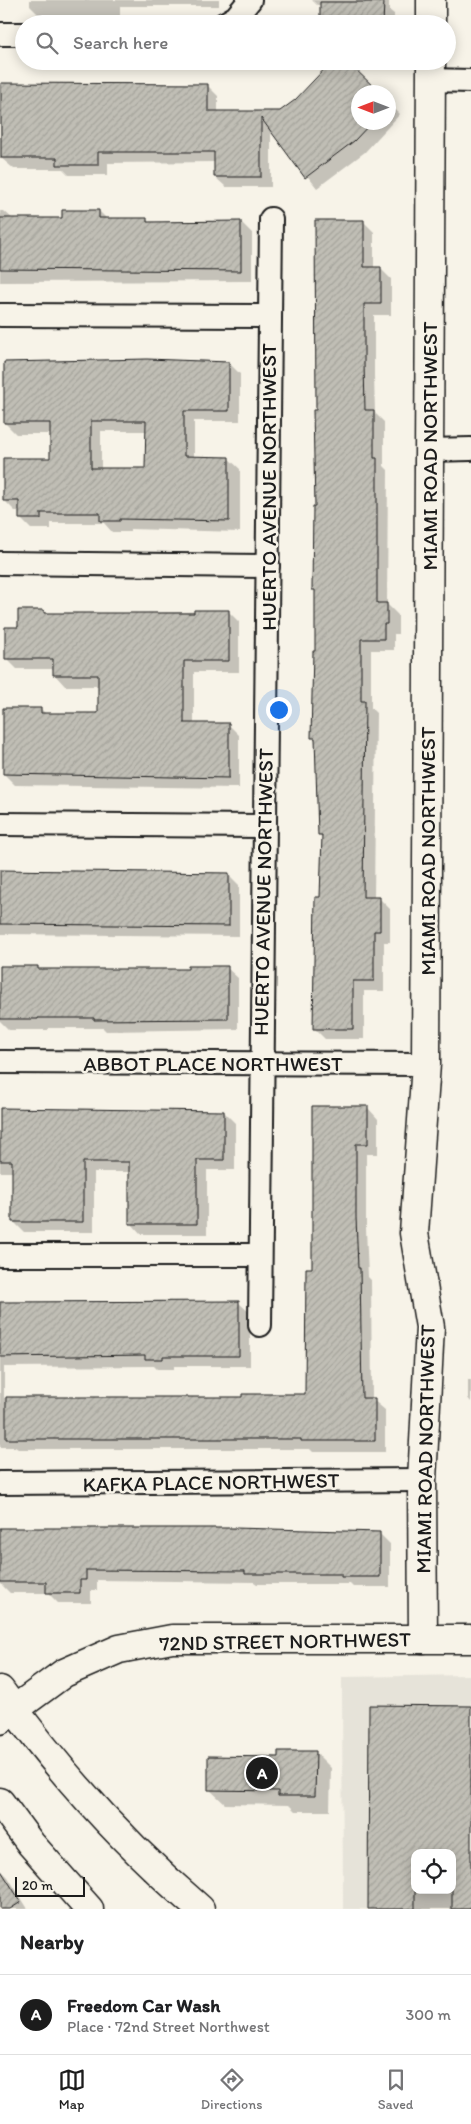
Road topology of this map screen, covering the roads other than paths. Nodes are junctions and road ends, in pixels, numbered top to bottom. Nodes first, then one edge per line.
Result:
1 (431, 0) edge
2 (431, 15) edge
3 (0, 34) edge
4 (15, 34) edge
5 (431, 71) edge
6 (471, 81) edge
7 (271, 219) dead end
8 (0, 315) edge
9 (269, 316) junction
10 (429, 450) junction
11 (471, 450) edge
12 (0, 563) edge
13 (268, 566) junction
14 (0, 824) edge
15 (263, 826) junction
16 (0, 1062) edge
17 (262, 1064) junction
18 (426, 1064) junction
19 (0, 1255) edge
20 (260, 1255) junction
21 (260, 1325) dead end
22 (422, 1480) junction
23 (0, 1484) edge
24 (423, 1639) junction
25 (471, 1639) edge
26 (5, 1707) edge
27 (0, 1802) edge
28 (90, 1909) edge
29 (200, 1909) edge

1 - 2 street
3 - 4 street
5 - 6 street
5 - 10 street, MIAMI ROAD NORTHWEST
7 - 9 street, HUERTO AVENUE NORTHWEST
8 - 9 street
9 - 13 street, HUERTO AVENUE NORTHWEST
10 - 11 street
10 - 18 street, MIAMI ROAD NORTHWEST
12 - 13 street
13 - 15 street, HUERTO AVENUE NORTHWEST
14 - 15 street
15 - 17 street, HUERTO AVENUE NORTHWEST
16 - 17 street, ABBOT PLACE NORTHWEST
17 - 18 street, ABBOT PLACE NORTHWEST
17 - 20 street, HUERTO AVENUE NORTHWEST
18 - 22 street, MIAMI ROAD NORTHWEST
19 - 20 street
20 - 21 street, HUERTO AVENUE NORTHWEST
22 - 23 street, KAFKA PLACE NORTHWEST
22 - 24 street, MIAMI ROAD NORTHWEST
24 - 25 street, 72ND STREET NORTHWEST
24 - 26 street, 72ND STREET NORTHWEST
26 - 29 street
27 - 28 street

